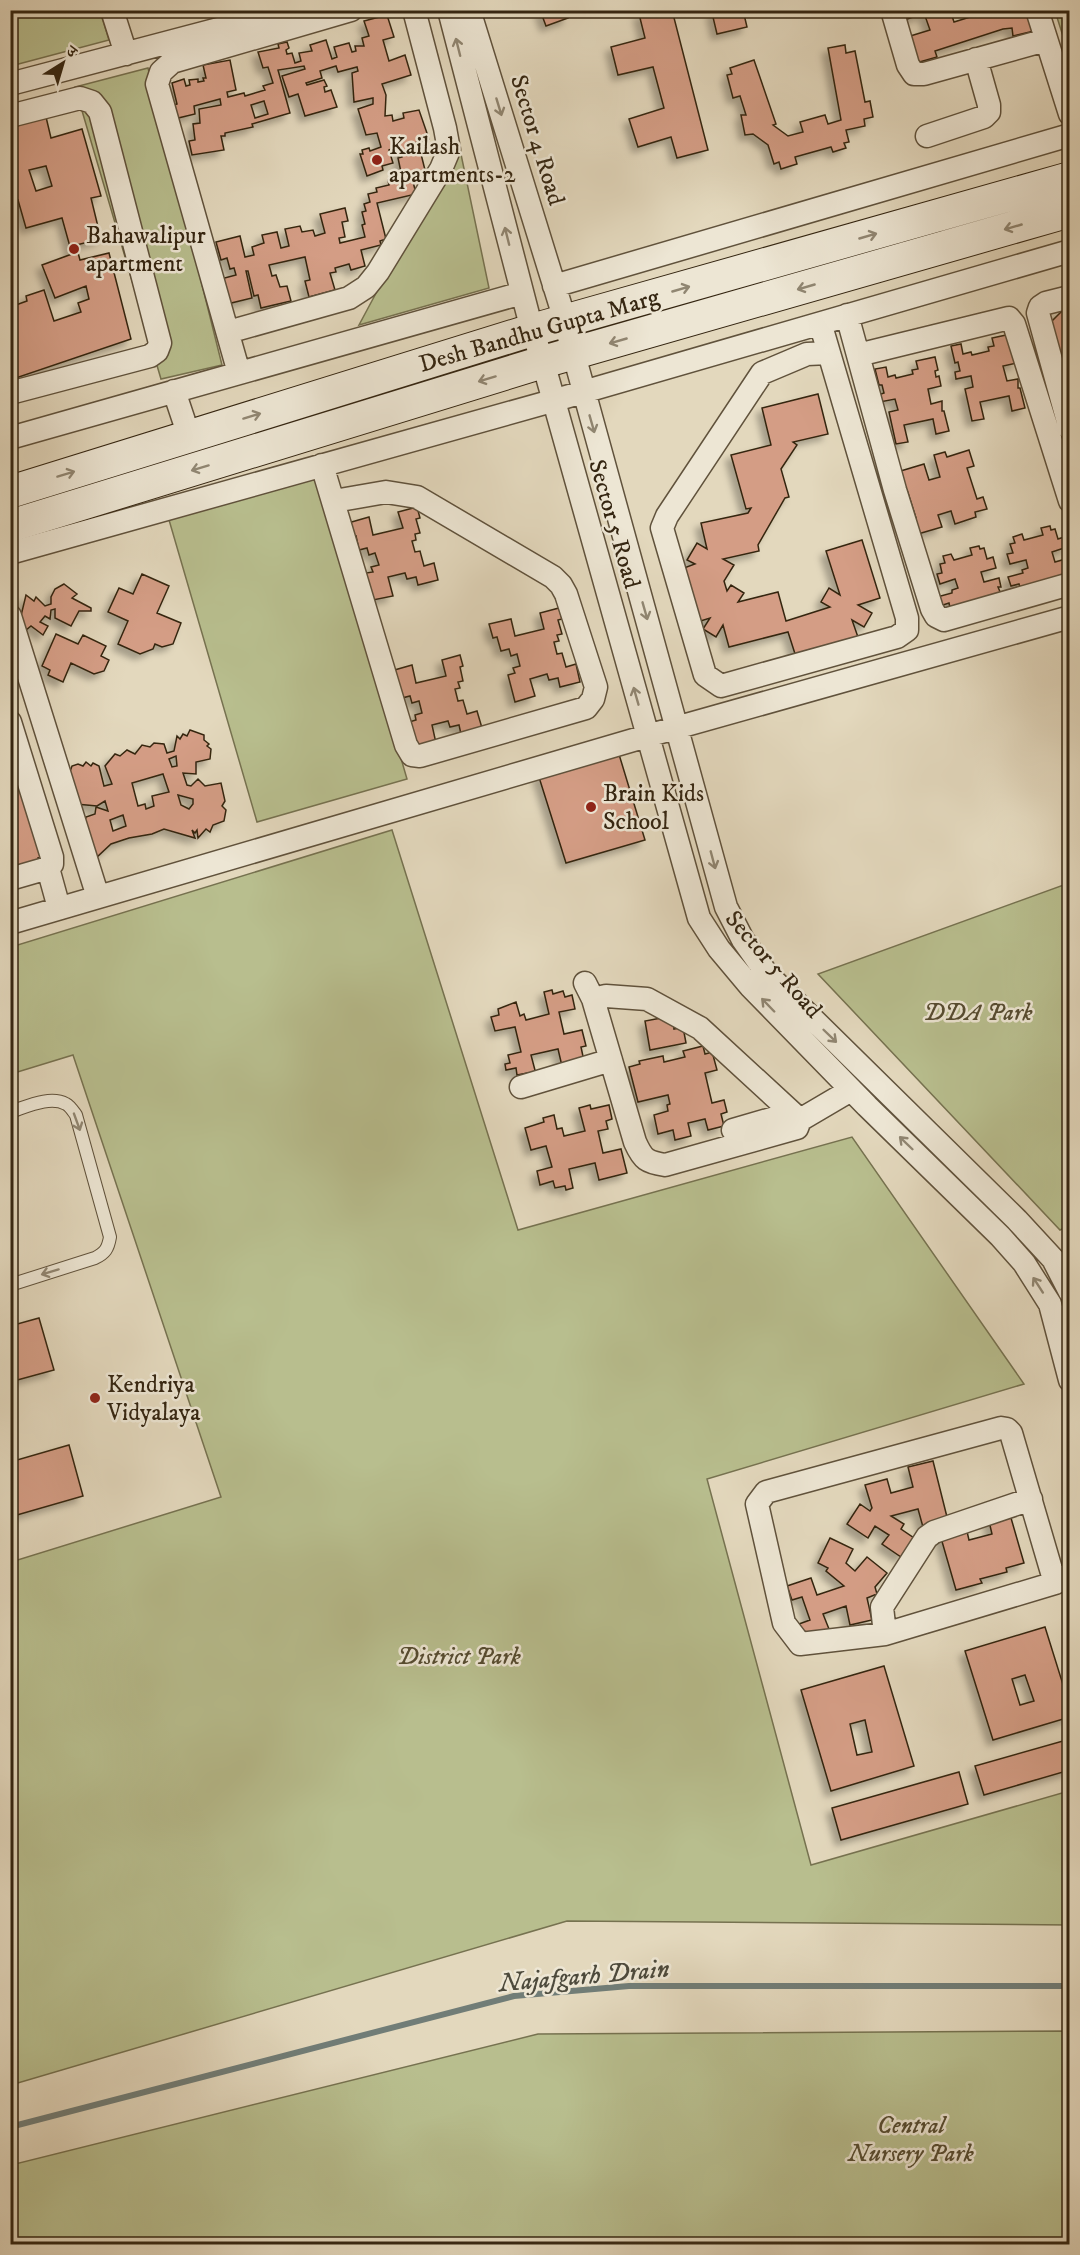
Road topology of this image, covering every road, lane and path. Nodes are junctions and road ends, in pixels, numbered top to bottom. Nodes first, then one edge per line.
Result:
1 (112, 10) edge
2 (291, 10) edge
3 (351, 10) edge
4 (414, 10) edge
5 (449, 10) edge
6 (470, 10) edge
7 (892, 10) edge
8 (1037, 10) edge
9 (1046, 40) junction
10 (126, 54) junction
11 (976, 59) junction
12 (10, 84) edge
13 (1070, 114) edge
14 (10, 116) edge
15 (1070, 135) edge
16 (927, 136) dead end
17 (1070, 178) edge
18 (1070, 211) edge
19 (1070, 251) edge
20 (554, 286) junction
21 (522, 293) junction
22 (1070, 297) edge
23 (847, 315) junction
24 (564, 322) junction
25 (820, 324) junction
26 (532, 330) junction
27 (228, 332) junction
28 (829, 353) junction
29 (574, 355) junction
30 (858, 355) junction
31 (150, 356) junction
32 (543, 362) junction
33 (239, 373) junction
34 (582, 391) junction
35 (168, 392) junction
36 (10, 393) edge
37 (552, 401) junction
38 (1070, 429) edge
39 (189, 436) junction
40 (10, 438) edge
41 (322, 465) junction
42 (10, 492) edge
43 (334, 501) junction
44 (1070, 501) edge
45 (10, 526) edge
46 (10, 553) edge
47 (1070, 584) edge
48 (10, 616) edge
49 (1070, 617) edge
50 (10, 722) edge
51 (678, 729) junction
52 (647, 736) junction
53 (48, 868) junction
54 (10, 879) edge
55 (98, 897) junction
56 (60, 908) junction
57 (10, 923) edge
58 (611, 1060) junction
59 (521, 1086) dead end
60 (852, 1090) junction
61 (10, 1112) edge
62 (796, 1116) junction
63 (705, 1138) dead end
64 (10, 1285) edge
65 (1070, 1292) edge
66 (1070, 1380) edge
67 (1031, 1499) junction
68 (1062, 1579) edge
69 (885, 1634) junction

1 - 10 street
2 - 10 street
3 - 27 street
4 - 27 street
21 -> 5 street
6 -> 20 street, Sector 4 Road
7 - 11 street
8 - 9 street
9 - 11 street
9 - 13 street
10 - 12 street
11 - 16 street
14 - 31 street
15 - 20 street
24 -> 17 street, Desh Bandhu Gupta Marg
18 -> 29 street, Desh Bandhu Gupta Marg
19 - 23 street
20 - 24 street, Sector 5 Road
21 - 26 street, Sector 5 Road
21 - 33 street
22 - 38 street
23 - 25 street
23 - 30 street
24 - 26 street, Desh Bandhu Gupta Marg
24 - 29 street, Sector 5 Road
25 - 28 street
25 - 34 street
26 - 32 street, Sector 5 Road
39 -> 26 street, Desh Bandhu Gupta Marg
27 - 33 street
28 - 28 street
29 - 32 street, Desh Bandhu Gupta Marg
29 - 34 street, Sector 5 Road
30 - 44 street
30 - 47 street
31 - 35 street
31 - 36 street
32 - 37 street, Sector 5 Road
32 -> 45 street, Desh Bandhu Gupta Marg
33 - 35 street
34 - 37 street
34 -> 51 street, Sector 5 Road
35 - 39 street
35 - 40 street
37 - 41 street
52 -> 37 street, Sector 5 Road
42 -> 39 street, Desh Bandhu Gupta Marg
41 - 43 street
41 - 46 street
43 - 43 street
48 - 55 street
49 - 51 street
50 - 53 street
51 - 52 street
51 -> 65 street, Sector 5 Road
52 - 55 street
60 -> 52 street, Sector 5 Road
53 - 54 street
53 - 56 street
55 - 56 street
56 - 57 street
58 - 59 street
58 - 62 street
58 - 62 street
60 - 62 street
66 -> 60 street, Sector 5 Road
61 -> 64 lane
62 - 63 street
67 - 68 street
67 - 69 street
67 - 69 street
68 - 69 street

